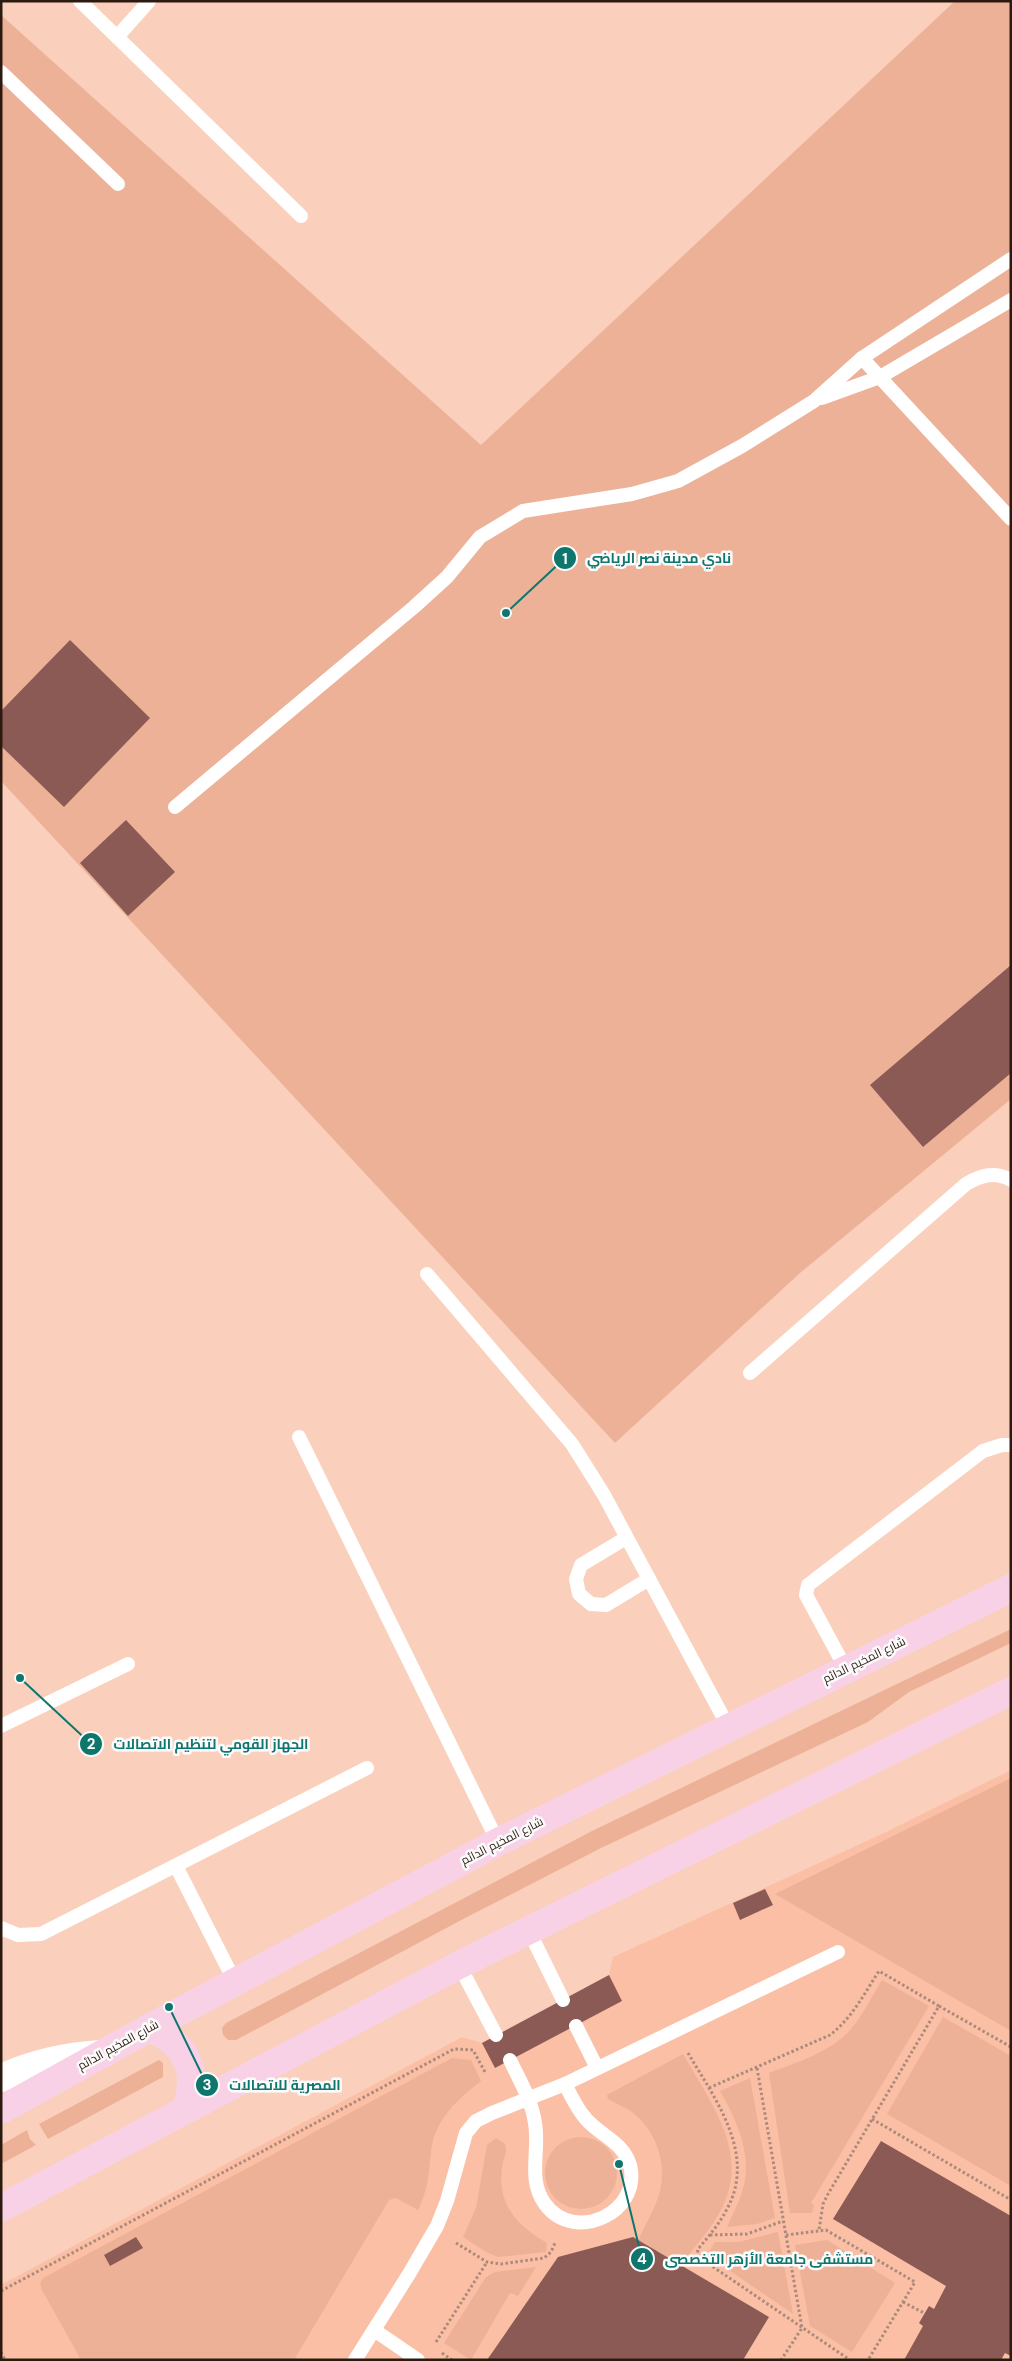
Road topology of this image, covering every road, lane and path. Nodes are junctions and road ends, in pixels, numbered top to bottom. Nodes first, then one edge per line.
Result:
1 (80, 1) edge
2 (149, 1) edge
3 (117, 37) junction
4 (1, 72) edge
5 (118, 184) dead end
6 (301, 216) dead end
7 (1011, 259) edge
8 (1011, 300) edge
9 (862, 358) junction
10 (880, 377) junction
11 (814, 401) junction
12 (1011, 519) edge
13 (175, 807) dead end
14 (1011, 1180) edge
15 (427, 1274) dead end
16 (750, 1373) dead end
17 (299, 1437) dead end
18 (1011, 1445) edge
19 (626, 1538) junction
20 (649, 1579) junction
21 (1011, 1588) edge
22 (128, 1664) dead end
23 (846, 1669) junction
24 (1011, 1691) edge
25 (1, 1726) edge
26 (729, 1728) junction
27 (367, 1768) dead end
28 (498, 1842) junction
29 (176, 1866) junction
30 (1, 1928) edge
31 (529, 1930) junction
32 (838, 1952) dead end
33 (459, 1965) junction
34 (235, 1982) junction
35 (563, 2000) dead end
36 (939, 2006) junction
37 (576, 2026) dead end
38 (149, 2028) junction
39 (675, 2029) junction
40 (496, 2035) dead end
41 (1011, 2047) edge
42 (102, 2054) junction
43 (510, 2060) dead end
44 (597, 2068) junction
45 (757, 2068) junction
46 (1, 2078) edge
47 (565, 2084) junction
48 (709, 2088) junction
49 (529, 2099) junction
50 (506, 2107) junction
51 (1, 2110) edge
52 (186, 2110) junction
53 (872, 2119) junction
54 (1011, 2200) edge
55 (1, 2208) edge
56 (783, 2221) junction
57 (819, 2230) junction
58 (710, 2235) junction
59 (786, 2235) junction
60 (487, 2262) dead end
61 (1, 2291) edge
62 (903, 2302) junction
63 (924, 2314) dead end
64 (802, 2328) junction
65 (374, 2330) junction
66 (433, 2347) dead end
67 (1, 2352) edge
68 (5, 2360) edge
69 (355, 2360) edge
70 (418, 2360) edge
71 (782, 2360) edge
72 (850, 2360) edge
73 (868, 2360) edge

1 - 3 lane
2 - 3 lane
3 - 6 lane
4 - 5 lane
7 - 9 lane
8 - 10 lane
9 - 10 lane
9 - 11 lane
10 - 11 lane
10 - 12 lane
11 - 13 lane
14 - 16 lane
15 - 19 lane
17 - 28 lane
18 - 23 lane
19 - 20 lane
19 - 20 lane
20 - 26 lane
21 - 23 main road, شارع المخيم الدائم
22 - 25 lane
23 - 26 main road, شارع المخيم الدائم
24 - 31 main road
26 - 28 main road, شارع المخيم الدائم
27 - 29 lane
28 - 34 main road, شارع المخيم الدائم
29 - 30 lane
29 - 34 lane
31 - 33 main road
31 - 35 lane
32 - 39 lane
33 - 40 lane
33 - 52 main road
34 - 38 main road, شارع المخيم الدائم
36 - 41 path
36 - 45 path
36 - 53 path
37 - 44 lane
38 - 42 main road, شارع المخيم الدائم
38 - 52 main road
39 - 44 lane
39 - 48 path
42 - 46 street
42 - 51 main road, شارع المخيم الدائم
43 - 49 lane
44 - 47 lane
45 - 48 path
45 - 56 path
47 - 49 lane
47 - 49 lane
48 - 58 path
49 - 50 lane
50 - 61 path
50 - 65 lane
52 - 55 main road
53 - 54 path
53 - 57 path
56 - 58 path
56 - 59 path
57 - 59 path
57 - 62 path
58 - 64 path
59 - 64 path
60 - 66 path
62 - 63 path
62 - 73 path
64 - 71 path
64 - 72 path
65 - 69 lane
65 - 70 lane
67 - 68 path

